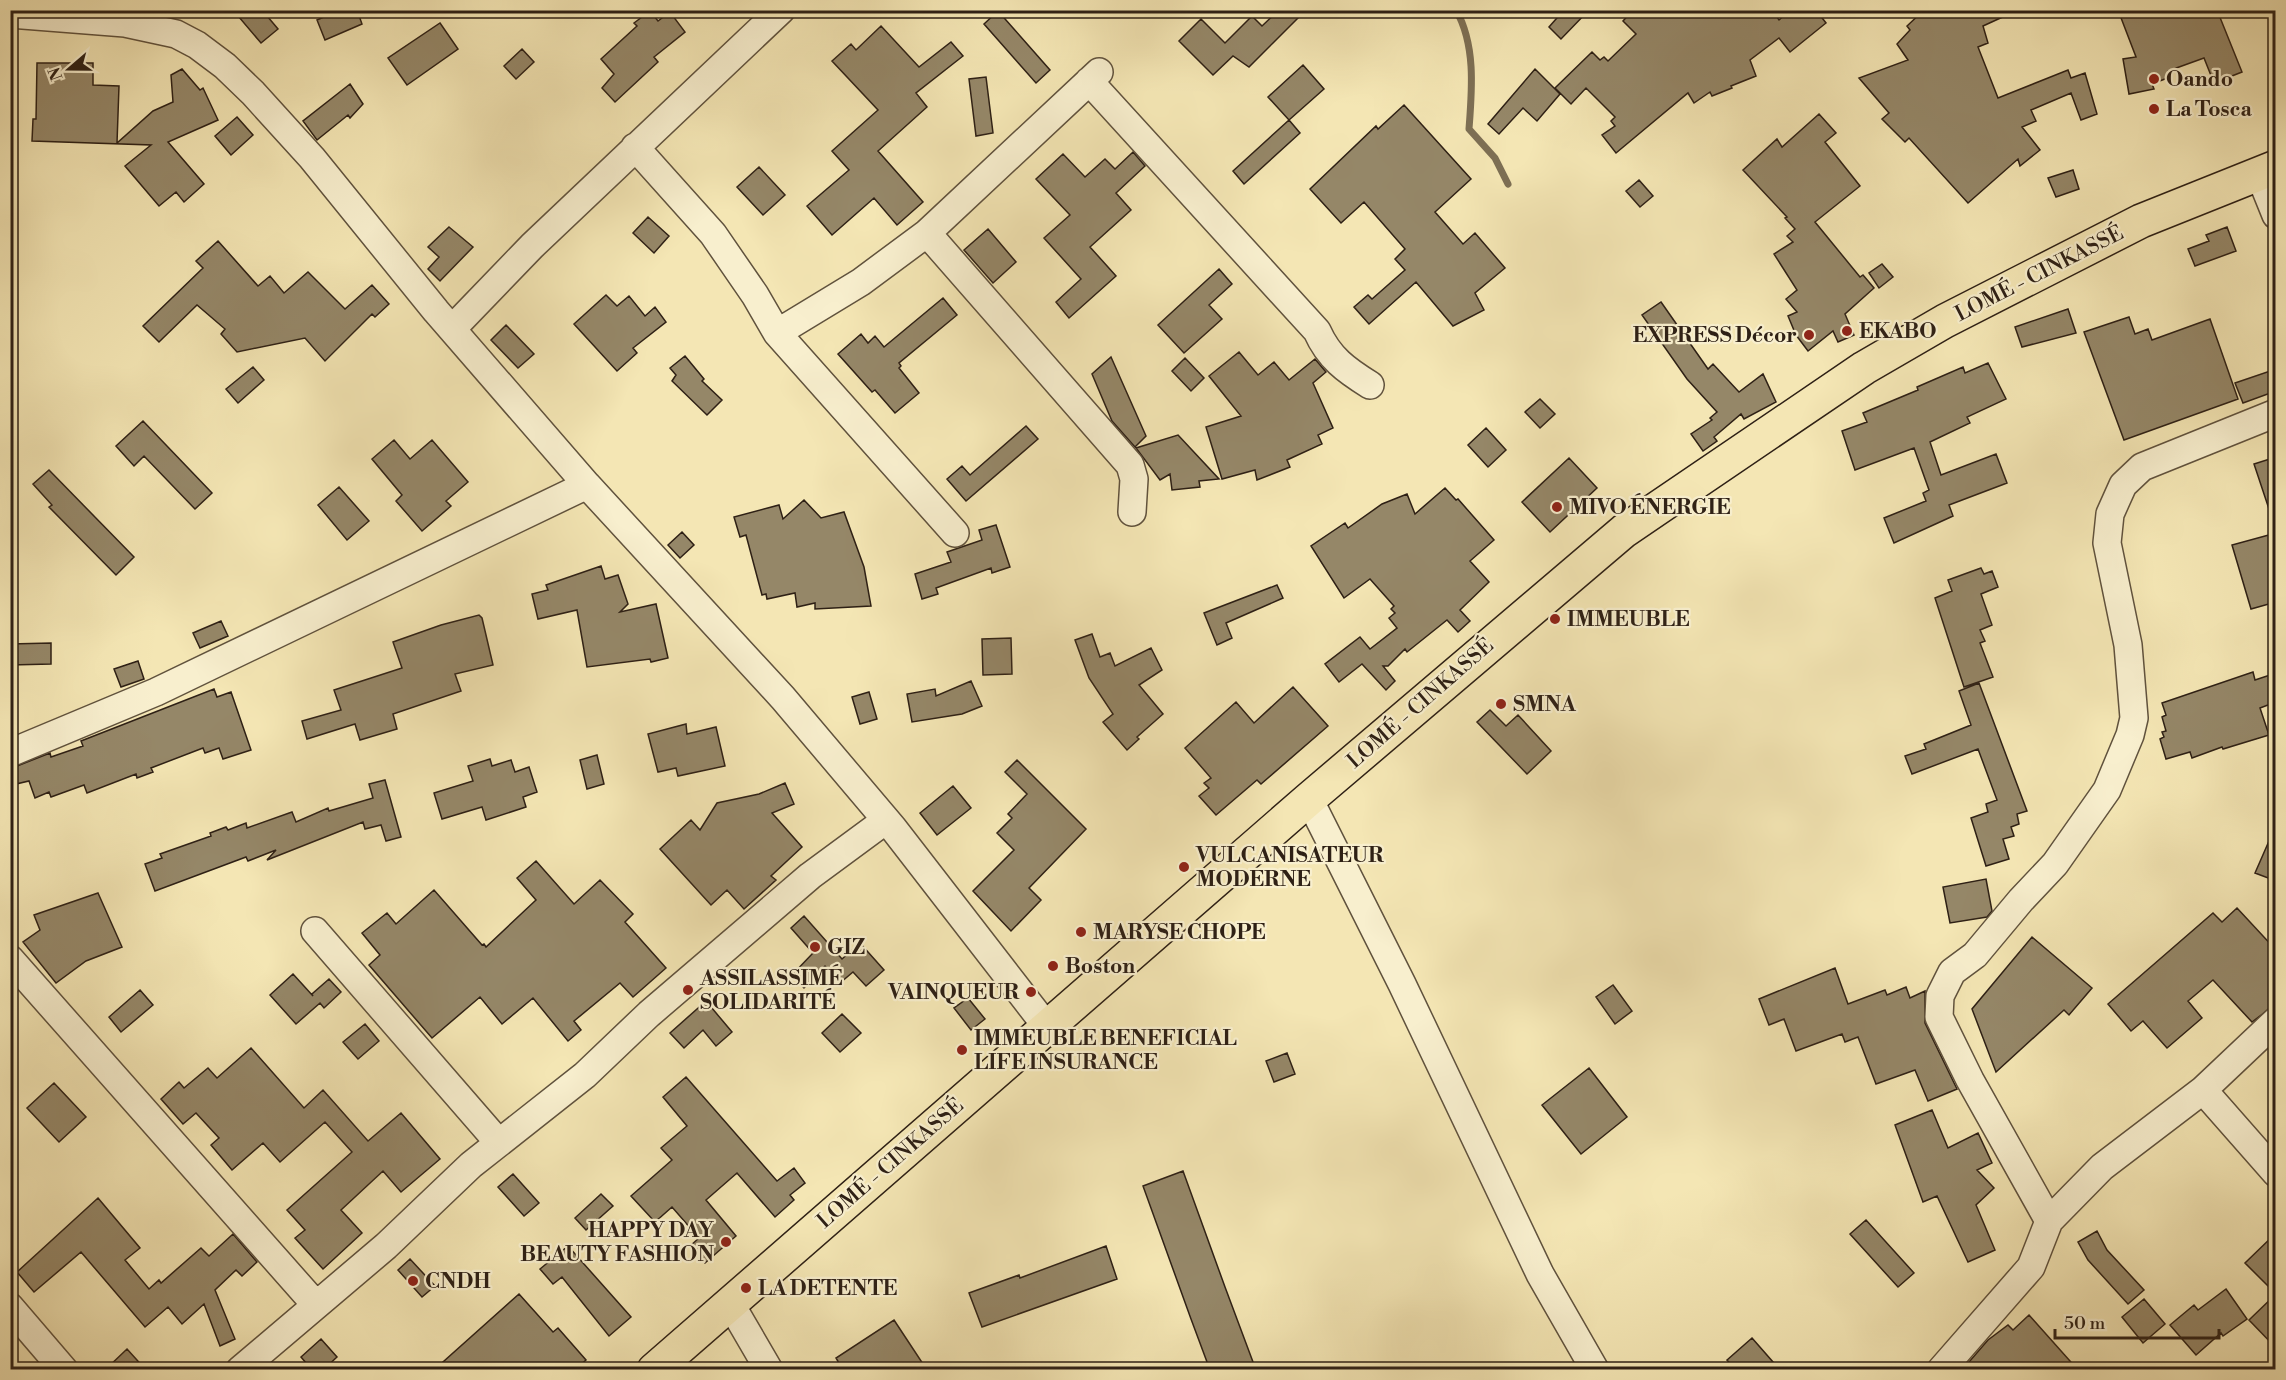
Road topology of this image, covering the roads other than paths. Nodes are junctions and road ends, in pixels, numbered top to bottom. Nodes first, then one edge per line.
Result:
1 (781, 10) edge
2 (10, 14) edge
3 (635, 147) junction
4 (2267, 170) edge
5 (2276, 215) edge
6 (927, 233) junction
7 (452, 329) junction
8 (777, 333) junction
9 (1370, 385) dead end
10 (2276, 413) edge
11 (587, 485) junction
12 (1132, 512) dead end
13 (954, 533) dead end
14 (10, 753) edge
15 (1309, 799) junction
16 (886, 820) junction
17 (315, 931) dead end
18 (11, 961) edge
19 (2276, 1021) edge
20 (1047, 1027) junction
21 (2203, 1090) junction
22 (499, 1143) junction
23 (2276, 1173) edge
24 (2049, 1221) junction
25 (730, 1303) junction
26 (316, 1305) junction
27 (10, 1307) edge
28 (64, 1370) edge
29 (240, 1370) edge
30 (654, 1370) edge
31 (769, 1370) edge
32 (1595, 1370) edge
33 (1941, 1370) edge

1 - 3 street
2 - 7 street
3 - 7 street
3 - 8 street
4 - 5 street
4 - 15 highway, LOMÉ - CINKASSÉ
6 - 8 street
6 - 9 street
6 - 12 street
7 - 11 street
8 - 13 street
10 - 24 street
11 - 14 street
11 - 16 street
15 - 20 highway, LOMÉ - CINKASSÉ
15 - 32 street
16 - 20 street
16 - 22 street
17 - 22 street
18 - 26 street
19 - 21 street
20 - 25 highway, LOMÉ - CINKASSÉ
21 - 23 street
21 - 24 street
22 - 26 street
24 - 33 street
25 - 30 highway, LOMÉ - CINKASSÉ
25 - 31 street
26 - 29 street
27 - 28 street

